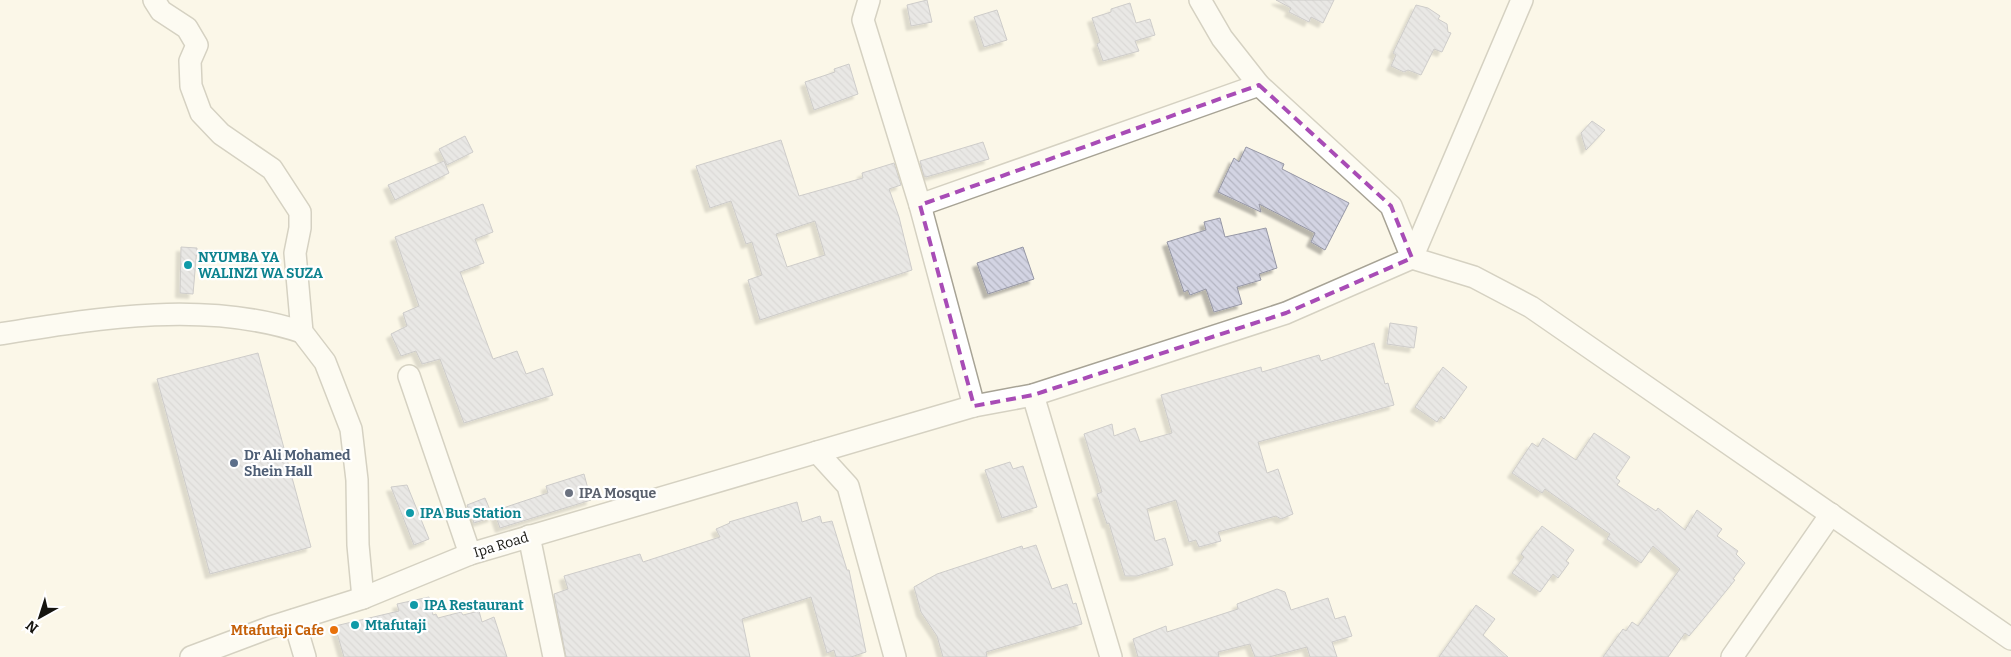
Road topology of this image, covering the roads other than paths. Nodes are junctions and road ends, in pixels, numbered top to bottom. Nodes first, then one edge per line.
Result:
1 (154, 0) edge
2 (869, 0) edge
3 (1200, 0) edge
4 (1522, 0) edge
5 (1259, 85) junction
6 (920, 205) junction
7 (1412, 258) junction
8 (302, 332) junction
9 (0, 334) edge
10 (409, 376) dead end
11 (1033, 395) junction
12 (974, 406) junction
13 (817, 452) junction
14 (1831, 514) junction
15 (529, 536) junction
16 (470, 554) junction
17 (363, 598) junction
18 (294, 620) junction
19 (2011, 639) edge
20 (191, 657) edge
21 (305, 657) edge
22 (554, 657) edge
23 (895, 657) edge
24 (1111, 657) edge
25 (1732, 657) edge

1 - 8 street
2 - 6 street
3 - 5 street
4 - 7 street
5 - 6 street
5 - 7 street
6 - 12 street
7 - 11 street, Ipa Road
7 - 14 street
8 - 9 street
8 - 17 street
10 - 16 street
11 - 12 street, Ipa Road
11 - 24 street
12 - 13 street, Ipa Road
13 - 15 street, Ipa Road
13 - 23 street
14 - 19 street
14 - 25 street
15 - 16 street, Ipa Road
15 - 22 street
16 - 17 street, Ipa Road
17 - 18 street, Ipa Road
18 - 20 street, Ipa Road
18 - 21 street

